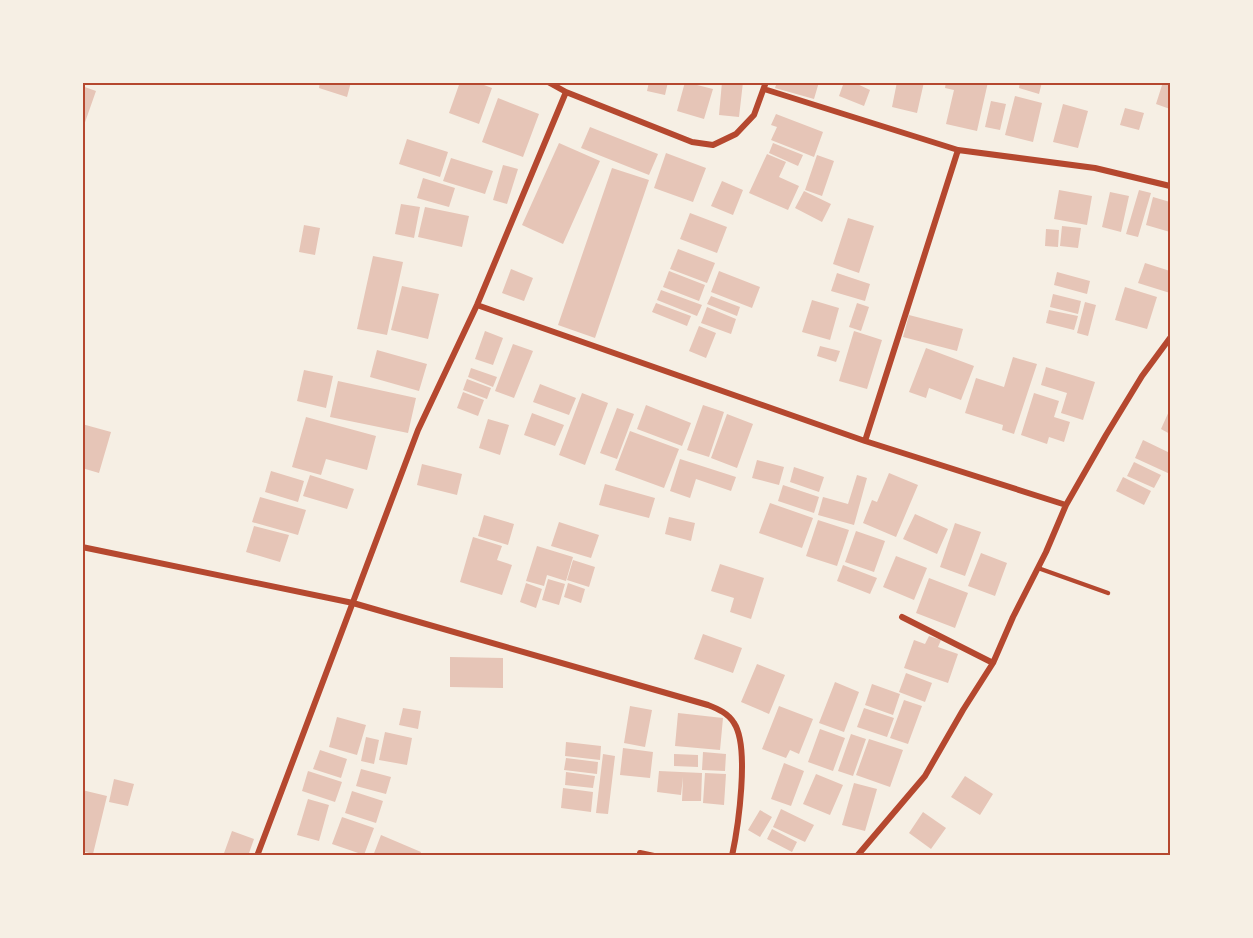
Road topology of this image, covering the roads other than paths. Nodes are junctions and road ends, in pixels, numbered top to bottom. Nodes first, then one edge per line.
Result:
1 (548, 82) edge
2 (765, 86) edge
3 (566, 92) junction
4 (958, 150) junction
5 (1170, 186) edge
6 (477, 305) junction
7 (1170, 338) edge
8 (865, 441) junction
9 (1066, 505) junction
10 (82, 547) edge
11 (1038, 568) junction
12 (1108, 593) dead end
13 (353, 603) junction
14 (902, 617) dead end
15 (993, 663) junction
16 (640, 852) dead end
17 (257, 855) edge
18 (654, 855) edge
19 (732, 855) edge
20 (857, 855) edge

1 - 3 street
2 - 3 street
2 - 4 street
3 - 6 street
4 - 5 street
4 - 8 street
6 - 8 street
6 - 13 street
7 - 9 street
8 - 9 street
9 - 11 street
10 - 13 street
11 - 12 lane
11 - 15 street
13 - 17 street
13 - 19 street
14 - 15 street
15 - 20 street
16 - 18 street

